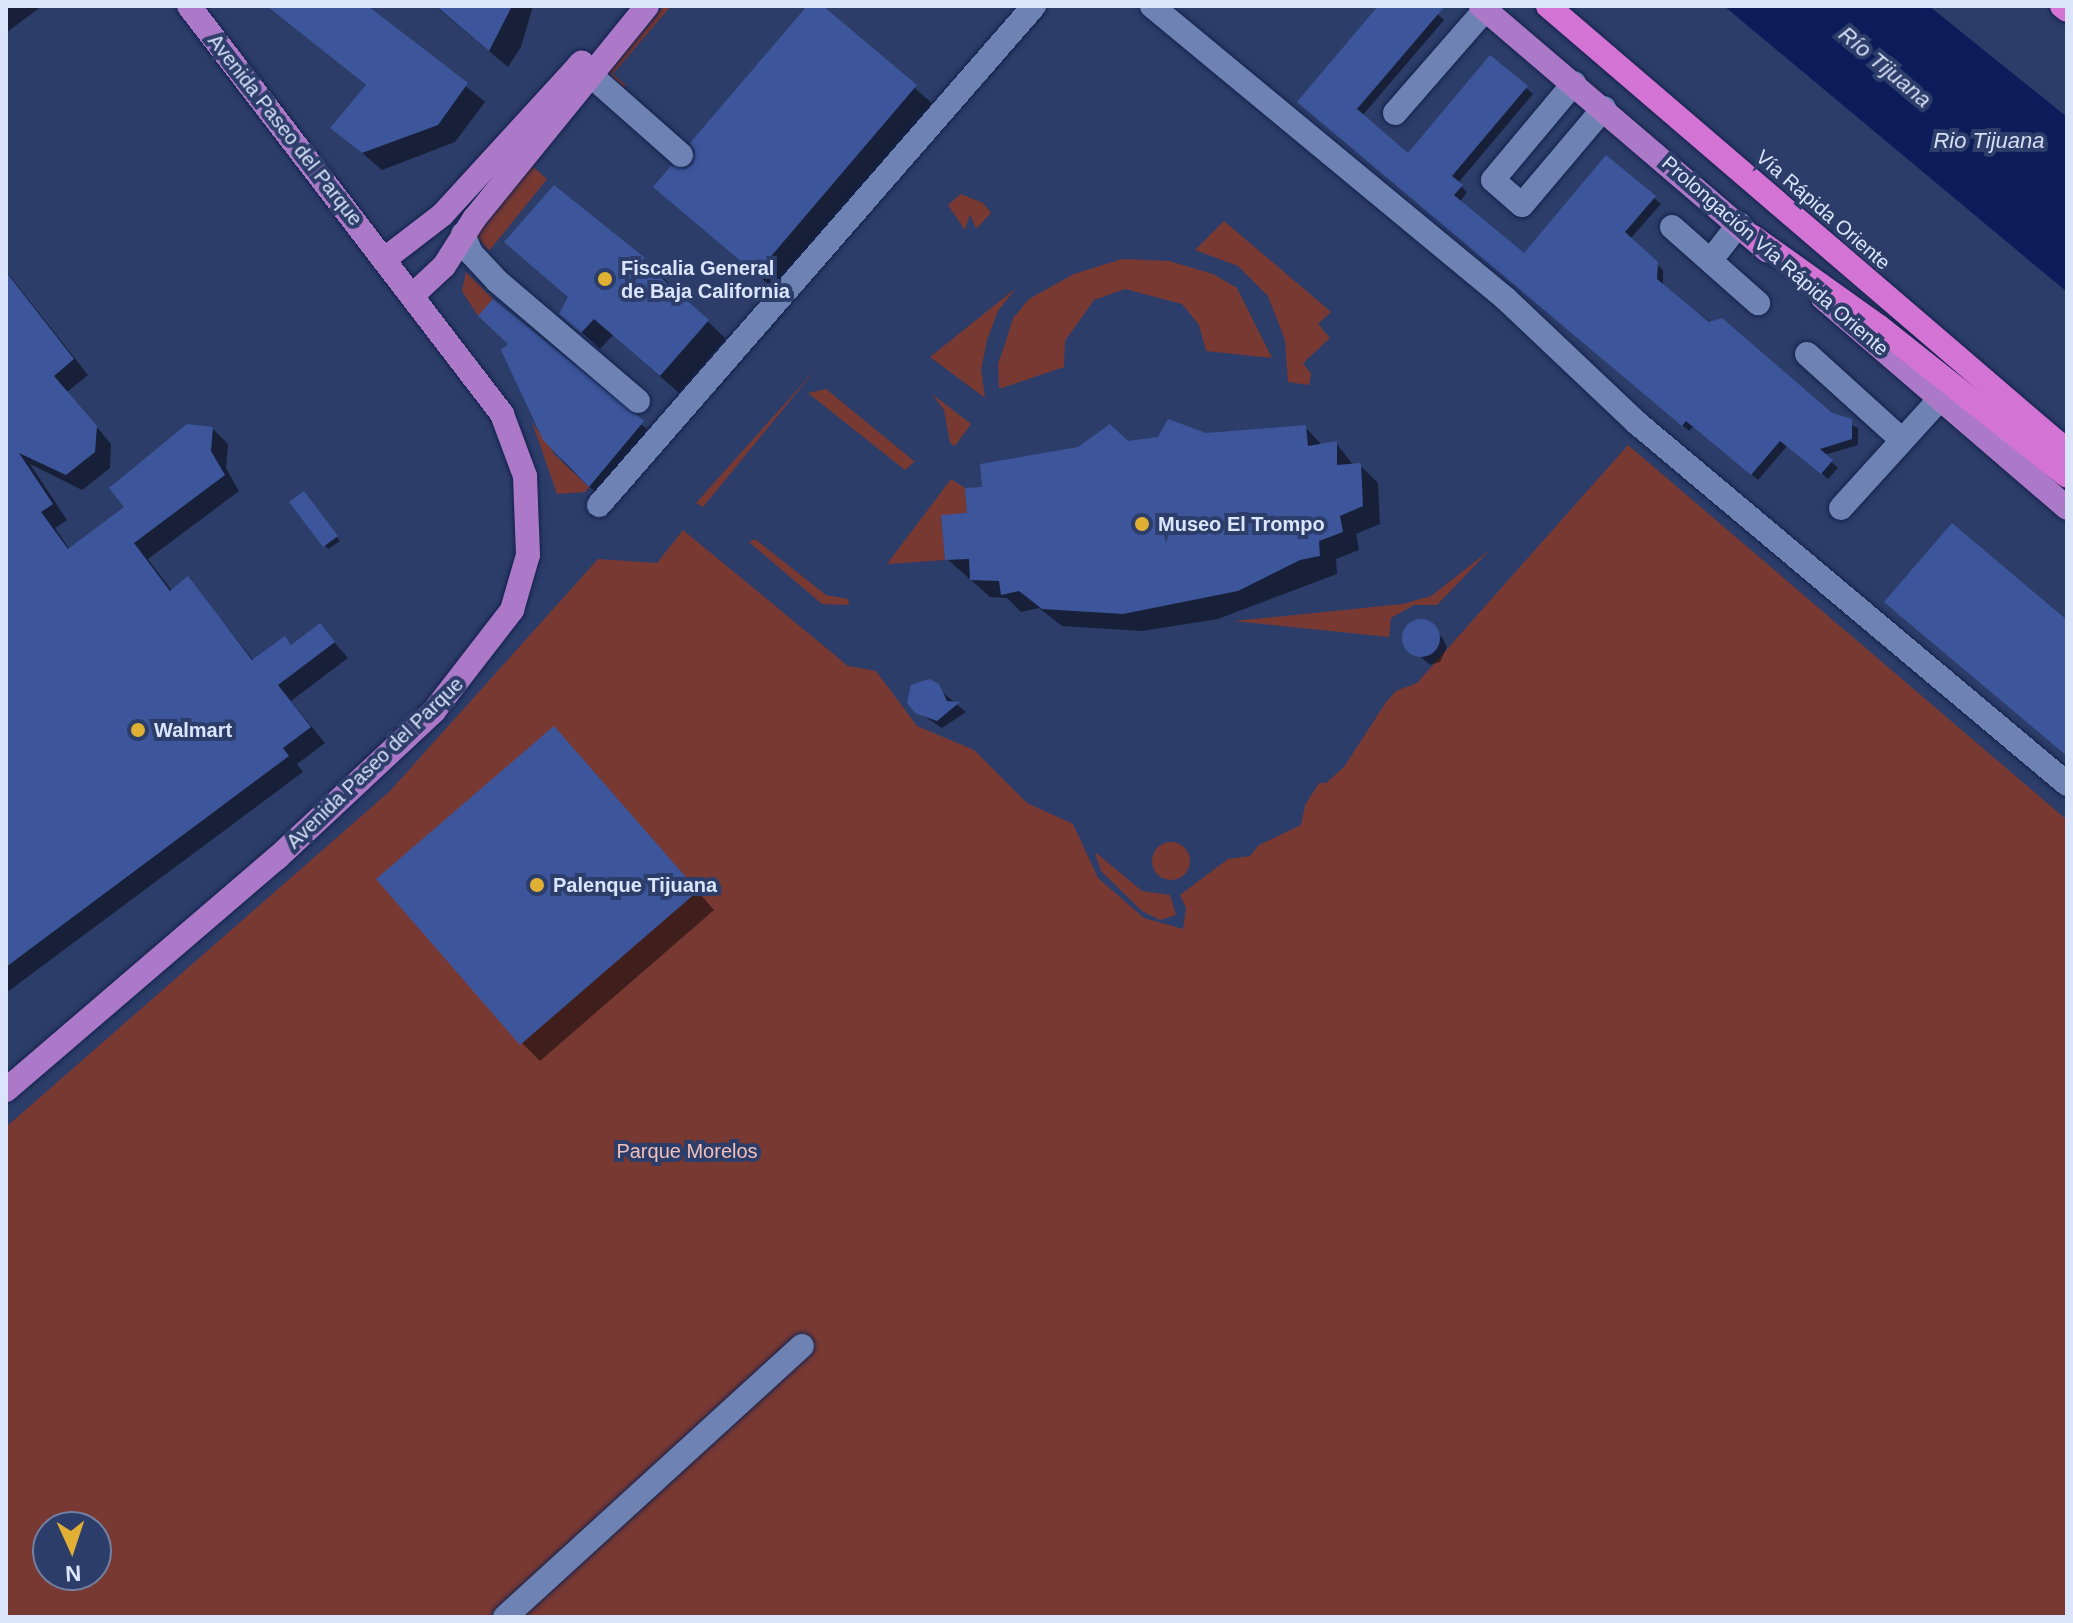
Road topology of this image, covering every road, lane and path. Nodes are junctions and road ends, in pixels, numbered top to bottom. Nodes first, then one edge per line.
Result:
1 (189, 6) edge
2 (630, 6) edge
3 (647, 6) edge
4 (1034, 6) edge
5 (1152, 6) edge
6 (1548, 6) edge
7 (2062, 6) edge
8 (1483, 8) edge
9 (2067, 10) edge
10 (584, 70) junction
11 (1574, 83) junction
12 (1604, 108) junction
13 (1395, 113) dead end
14 (681, 155) dead end
15 (1672, 227) dead end
16 (1746, 231) junction
17 (463, 234) junction
18 (386, 258) junction
19 (1711, 260) junction
20 (413, 295) junction
21 (1758, 303) dead end
22 (1807, 354) dead end
23 (1940, 399) junction
24 (638, 401) dead end
25 (1902, 440) junction
26 (2067, 451) edge
27 (2067, 476) edge
28 (599, 505) dead end
29 (1841, 508) dead end
30 (2067, 508) edge
31 (2067, 784) edge
32 (6, 1090) edge
33 (802, 1346) dead end
34 (505, 1617) edge

1 - 18 main road, Avenida Paseo del Parque
2 - 10 main road
3 - 10 main road
4 - 28 lane
5 - 31 lane
6 - 26 highway, Vía Rápida Oriente
7 - 9 highway
8 - 11 main road, Prolongación Vía Rápida Oriente
8 - 13 lane
10 - 14 lane
10 - 17 main road
10 - 18 main road
11 - 12 main road, Prolongación Vía Rápida Oriente
11 - 12 lane
12 - 16 main road, Prolongación Vía Rápida Oriente
15 - 19 lane
16 - 19 lane
16 - 23 main road, Prolongación Vía Rápida Oriente
16 - 27 highway
17 - 20 main road
17 - 24 lane
18 - 20 main road, Avenida Paseo del Parque
19 - 21 lane
20 - 32 main road, Avenida Paseo del Parque
22 - 25 lane
23 - 25 lane
23 - 30 main road, Prolongación Vía Rápida Oriente
25 - 29 lane
33 - 34 lane

